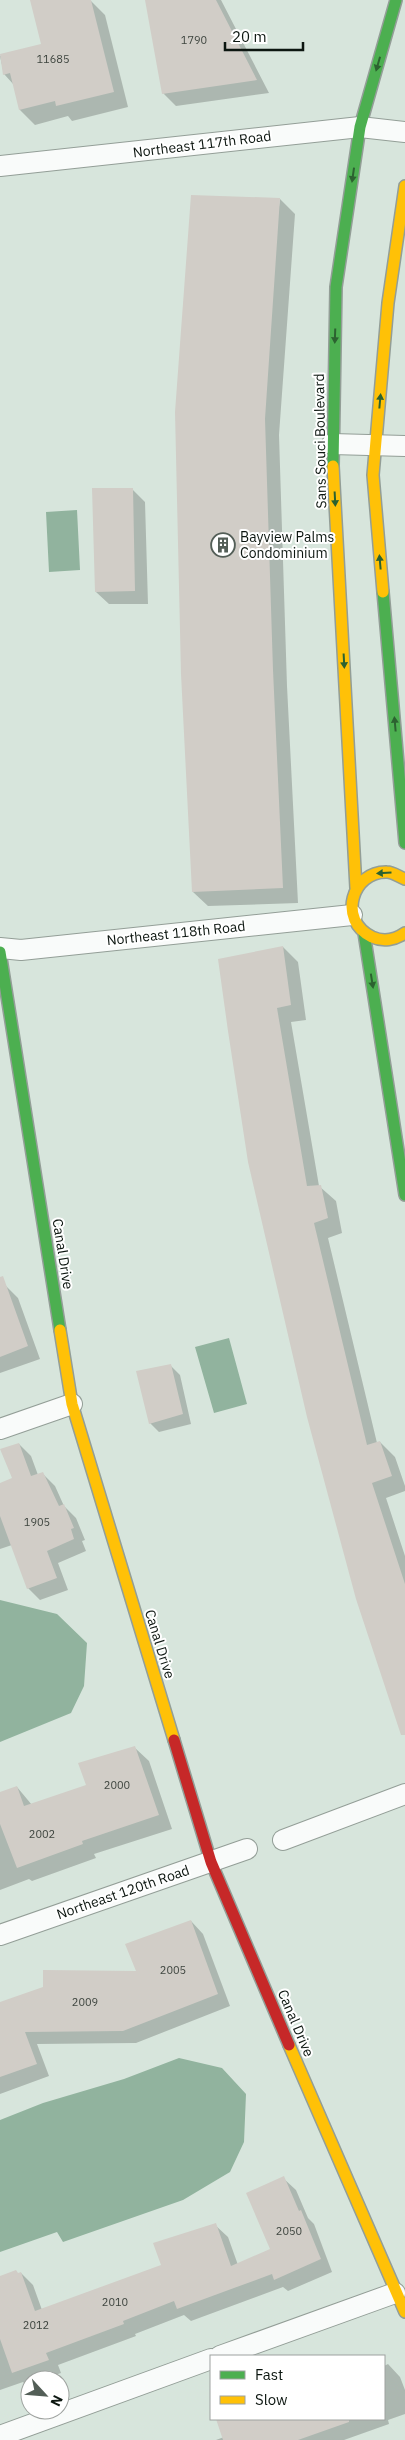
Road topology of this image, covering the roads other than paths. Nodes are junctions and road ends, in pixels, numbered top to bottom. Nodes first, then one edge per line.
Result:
1 (396, 0) edge
2 (360, 127) junction
3 (405, 132) edge
4 (0, 166) edge
5 (405, 186) edge
6 (332, 444) junction
7 (376, 446) junction
8 (405, 446) edge
9 (405, 843) edge
10 (405, 879) edge
11 (356, 888) junction
12 (352, 915) junction
13 (364, 933) junction
14 (405, 933) edge
15 (0, 950) edge
16 (405, 1195) edge
17 (72, 1404) junction
18 (0, 1429) edge
19 (405, 1794) edge
20 (283, 1840) dead end
21 (247, 1849) dead end
22 (211, 1862) junction
23 (0, 1935) edge
24 (395, 2293) junction
25 (405, 2312) edge
26 (223, 2355) edge
27 (210, 2359) edge
28 (0, 2436) edge

1 -> 2 street, Sans Souci Boulevard
2 - 3 street, Northeast 117th Road
2 - 4 street, Northeast 117th Road
2 -> 6 street, Sans Souci Boulevard
7 -> 5 street
6 - 7 street
6 -> 11 street, Sans Souci Boulevard
7 - 8 street
9 -> 7 street
10 -> 11 street
11 - 12 street, Sans Souci Boulevard
12 - 13 street
12 - 15 street, Northeast 118th Road
13 - 14 street
13 -> 16 street
15 - 17 street, Canal Drive
17 - 18 street
17 - 22 street, Canal Drive
19 - 20 street
21 - 22 street, Northeast 120th Road
22 - 23 street, Northeast 120th Road
22 - 24 street, Canal Drive
24 - 25 street, Canal Drive
24 - 26 street
27 - 28 street

